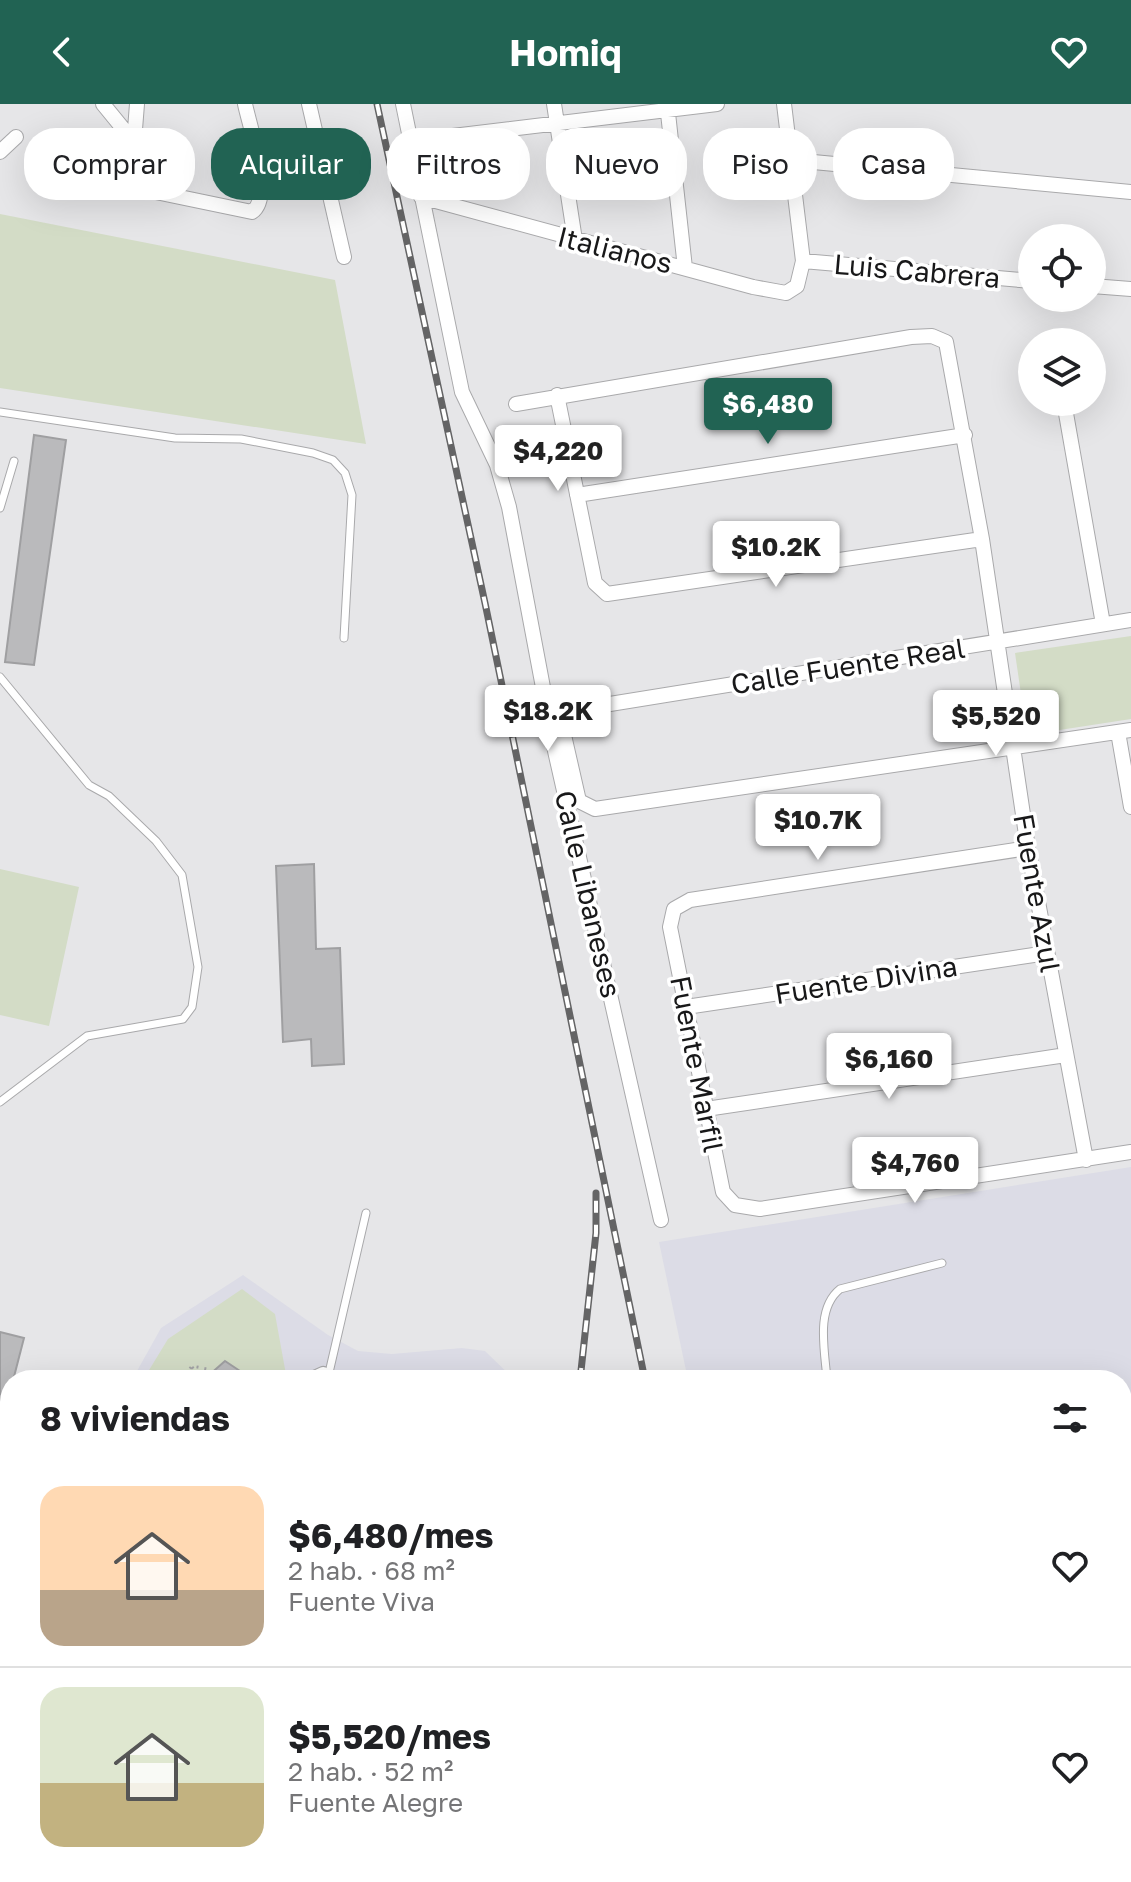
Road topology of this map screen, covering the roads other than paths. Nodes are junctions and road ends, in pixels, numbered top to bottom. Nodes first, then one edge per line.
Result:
1 (103, 104) edge
2 (137, 104) edge
3 (245, 104) edge
4 (309, 104) edge
5 (403, 104) edge
6 (554, 104) edge
7 (717, 104) edge
8 (784, 104) edge
9 (668, 108) edge
10 (556, 124) junction
11 (123, 128) edge
12 (135, 128) edge
13 (408, 128) edge
14 (522, 128) edge
15 (787, 128) edge
16 (16, 137) dead end
17 (0, 152) edge
18 (817, 162) edge
19 (1131, 192) edge
20 (194, 200) edge
21 (422, 200) edge
22 (432, 200) edge
23 (796, 200) edge
24 (575, 240) junction
25 (344, 257) dead end
26 (685, 268) junction
27 (802, 269) junction
28 (1018, 280) edge
29 (1106, 287) edge
30 (1131, 289) edge
31 (557, 395) junction
32 (516, 404) dead end
33 (0, 412) edge
34 (1066, 416) edge
35 (965, 435) junction
36 (14, 461) dead end
37 (577, 495) junction
38 (0, 508) edge
39 (982, 539) junction
40 (1131, 620) edge
41 (1103, 624) junction
42 (344, 638) dead end
43 (999, 642) junction
44 (0, 677) edge
45 (1125, 731) edge
46 (1014, 748) junction
47 (1131, 807) edge
48 (1028, 848) junction
49 (1047, 953) junction
50 (686, 1007) junction
51 (1066, 1055) junction
52 (0, 1102) edge
53 (706, 1109) junction
54 (1131, 1152) edge
55 (1086, 1160) junction
56 (366, 1213) dead end
57 (661, 1220) dead end
58 (942, 1263) dead end
59 (331, 1370) edge
60 (826, 1370) edge

1 - 11 street
2 - 12 street
3 - 20 street
4 - 25 street
5 - 13 street, Calle Libaneses
6 - 10 street
7 - 9 street
8 - 15 street
9 - 10 street
9 - 26 street
10 - 14 street
10 - 24 street
16 - 17 street
18 - 19 street
21 - 57 street, Calle Libaneses
22 - 24 street, Italianos
23 - 27 street
24 - 26 street, Italianos
26 - 27 street, Italianos
27 - 28 street, Luis Cabrera
29 - 30 street
31 - 32 street
31 - 35 street, Fuente Azul
31 - 37 street
33 - 42 lane
34 - 41 street
35 - 37 street
35 - 39 street, Fuente Azul
36 - 38 lane
37 - 39 street
39 - 43 street, Fuente Azul
40 - 41 street, Calle Fuente Real
41 - 43 street, Calle Fuente Real
43 - 46 street, Fuente Azul
43 - 46 street, Calle Fuente Real
44 - 52 lane
45 - 46 street
45 - 47 street
46 - 48 street, Fuente Azul
48 - 49 street, Fuente Azul
48 - 50 street, Fuente Marfil
49 - 50 street, Fuente Divina
49 - 51 street, Fuente Azul
50 - 53 street, Fuente Marfil
51 - 53 street
51 - 55 street, Fuente Azul
53 - 55 street, Fuente Marfil
54 - 55 street
56 - 59 lane
58 - 60 lane

